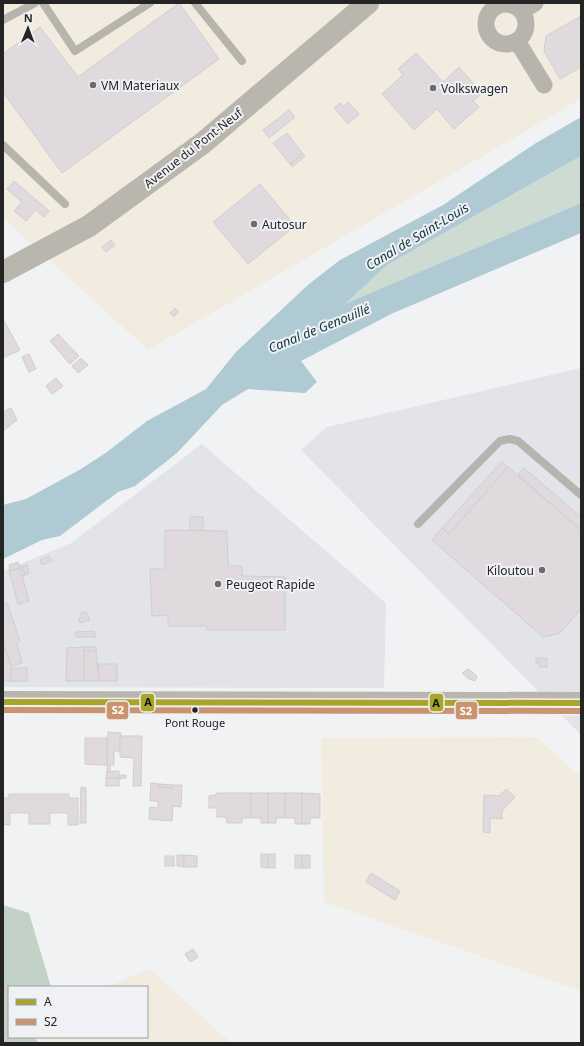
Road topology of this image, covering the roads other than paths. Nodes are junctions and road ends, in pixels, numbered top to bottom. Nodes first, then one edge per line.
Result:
1 (35, 3) edge
2 (43, 3) edge
3 (150, 3) edge
4 (195, 3) edge
5 (368, 3) edge
6 (488, 6) edge
7 (528, 7) edge
8 (3, 20) edge
9 (517, 41) junction
10 (242, 61) dead end
11 (544, 85) dead end
12 (3, 145) edge
13 (65, 204) dead end
14 (3, 272) edge
15 (581, 495) edge
16 (418, 524) dead end
17 (3, 702) edge
18 (581, 703) edge

1 - 8 lane
2 - 3 lane
4 - 10 lane
5 - 14 main road, Avenue du Pont-Neuf
6 - 7 street
6 - 9 street
7 - 9 street
9 - 11 street
12 - 13 lane
15 - 16 lane
17 - 18 main road

